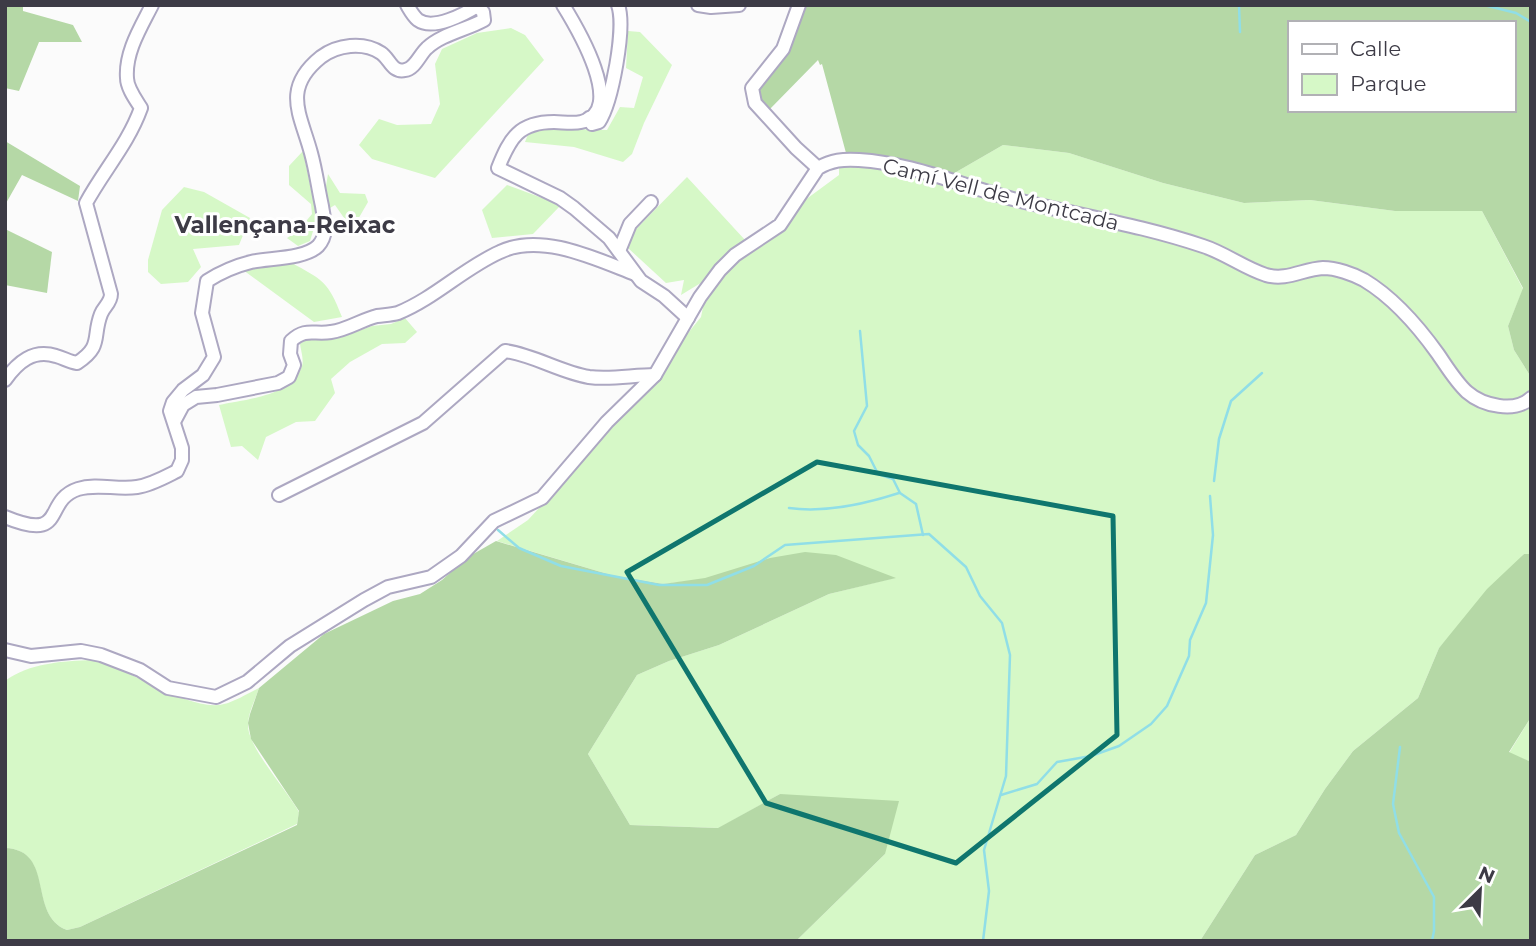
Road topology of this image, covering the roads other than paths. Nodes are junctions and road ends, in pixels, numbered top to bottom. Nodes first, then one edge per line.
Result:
1 (152, 5) edge
2 (407, 5) edge
3 (563, 5) edge
4 (618, 5) edge
5 (698, 5) edge
6 (739, 5) edge
7 (800, 5) edge
8 (478, 6) edge
9 (724, 6) edge
10 (589, 118) junction
11 (818, 168) junction
12 (651, 202) dead end
13 (619, 251) junction
14 (635, 274) junction
15 (688, 318) junction
16 (655, 375) junction
17 (5, 380) edge
18 (1531, 398) edge
19 (175, 420) junction
20 (279, 495) dead end
21 (5, 517) edge
22 (5, 650) edge

1 - 17 street
2 - 8 street
3 - 10 street
4 - 10 street
5 - 9 street
6 - 9 street
7 - 11 street
8 - 19 street
10 - 13 street
11 - 15 street
11 - 18 street, Camí Vell de Montcada
12 - 13 street
13 - 14 street
14 - 15 street
14 - 19 street
15 - 16 street
16 - 20 street
16 - 22 street
19 - 21 street

